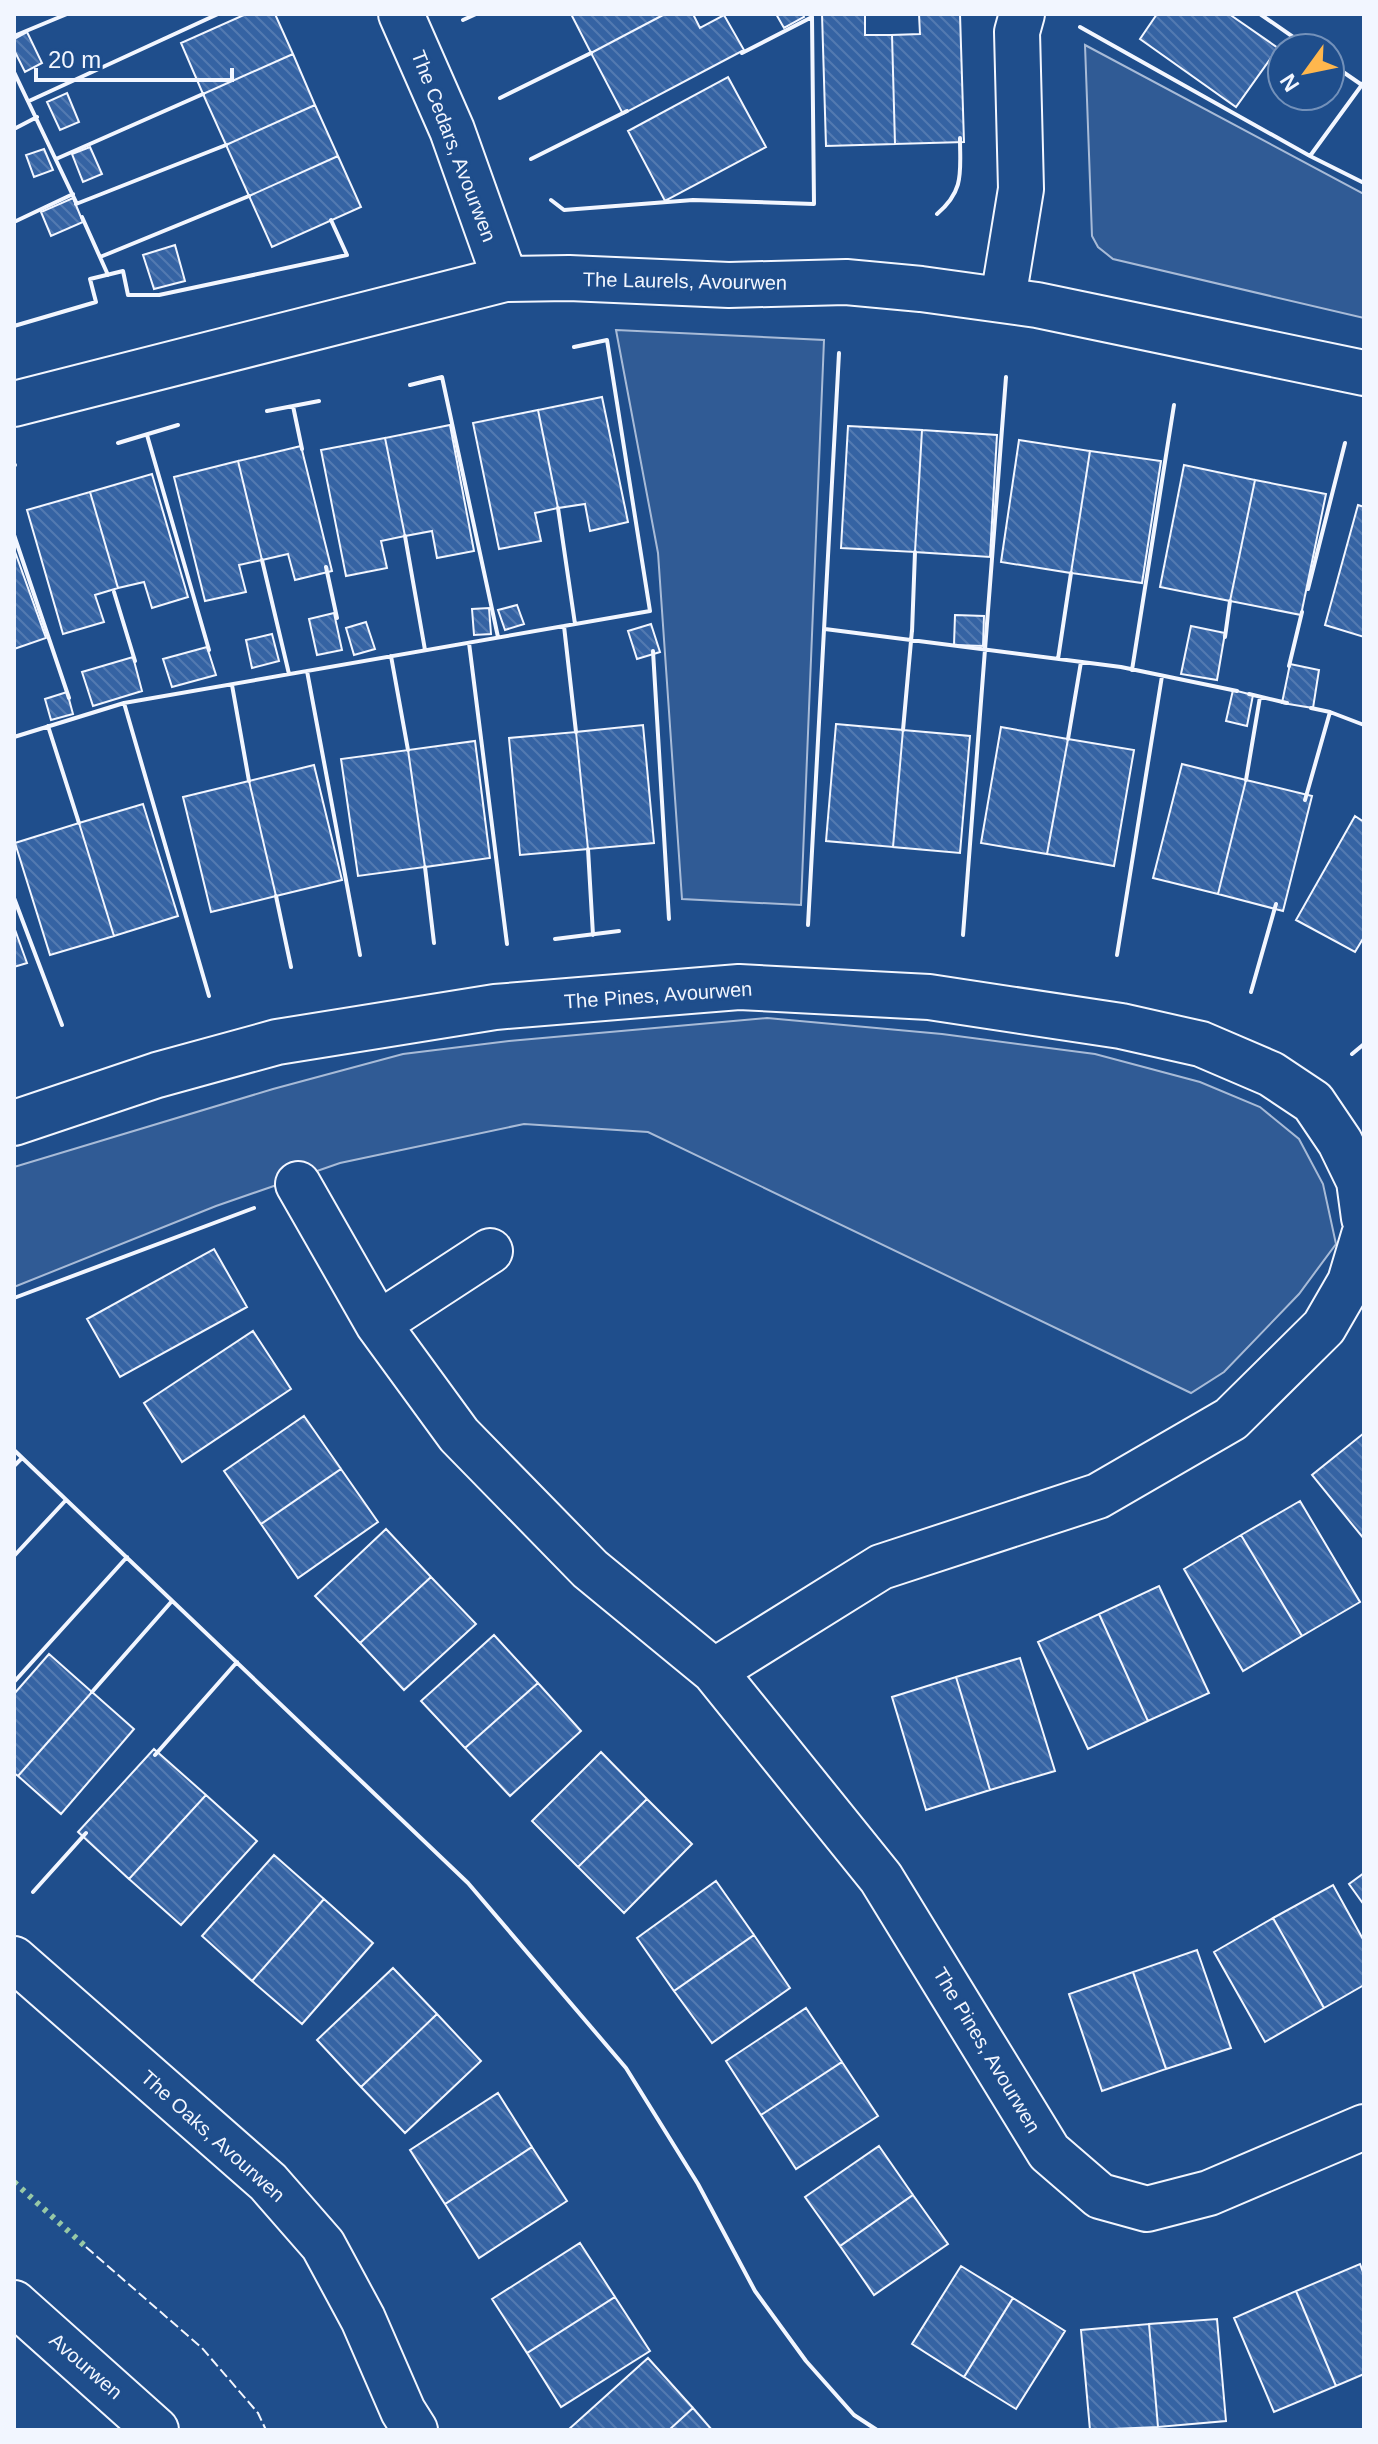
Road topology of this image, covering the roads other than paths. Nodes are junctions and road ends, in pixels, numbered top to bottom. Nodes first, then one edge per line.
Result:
1 (401, 14) edge
2 (1022, 14) edge
3 (505, 279) junction
4 (1003, 299) junction
5 (1364, 373) edge
6 (14, 404) edge
7 (14, 1123) edge
8 (298, 1184) dead end
9 (1364, 1218) edge
10 (1364, 1235) edge
11 (490, 1251) dead end
12 (378, 1324) junction
13 (714, 1671) junction
14 (14, 1959) edge
15 (1364, 2127) edge
16 (14, 2303) edge
17 (156, 2430) edge
18 (415, 2430) edge

1 - 3 street, The Cedars, Avourwen
2 - 4 street
3 - 4 street, The Laurels, Avourwen
3 - 6 street, The Laurels, Avourwen
4 - 5 street, The Laurels, Avourwen
7 - 9 street, The Pines, Avourwen
8 - 12 street, The Pines, Avourwen
10 - 13 street
11 - 12 street
12 - 13 street, The Pines, Avourwen
13 - 15 street, The Pines, Avourwen
14 - 18 street, The Oaks, Avourwen
16 - 17 street, Avourwen

